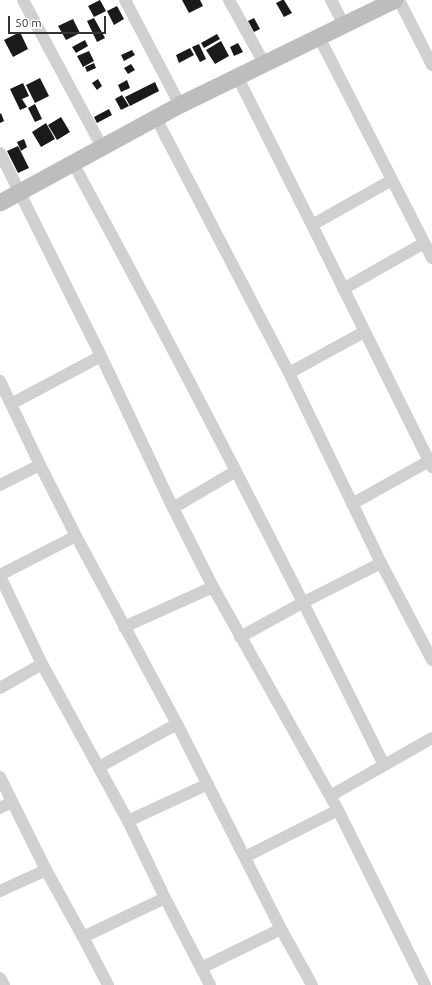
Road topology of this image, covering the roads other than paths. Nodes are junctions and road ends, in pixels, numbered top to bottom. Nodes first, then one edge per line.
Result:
1 (23, 0) edge
2 (125, 0) edge
3 (229, 0) edge
4 (331, 0) edge
5 (395, 0) edge
6 (398, 0) edge
7 (344, 25) junction
8 (319, 37) junction
9 (264, 63) junction
10 (432, 64) edge
11 (237, 76) junction
12 (180, 105) junction
13 (156, 118) junction
14 (102, 147) junction
15 (0, 153) edge
16 (73, 163) junction
17 (392, 180) junction
18 (20, 192) junction
19 (0, 203) edge
20 (312, 225) junction
21 (424, 244) junction
22 (432, 258) edge
23 (343, 289) junction
24 (364, 332) junction
25 (101, 356) junction
26 (289, 373) junction
27 (0, 381) edge
28 (11, 404) junction
29 (430, 464) edge
30 (40, 465) junction
31 (236, 471) junction
32 (0, 485) edge
33 (352, 504) junction
34 (173, 508) junction
35 (76, 536) junction
36 (381, 563) junction
37 (0, 575) edge
38 (213, 587) junction
39 (304, 602) junction
40 (124, 627) junction
41 (240, 638) junction
42 (432, 660) edge
43 (42, 664) junction
44 (0, 688) edge
45 (177, 724) junction
46 (432, 738) edge
47 (384, 764) junction
48 (99, 767) junction
49 (0, 777) edge
50 (208, 784) junction
51 (330, 796) junction
52 (12, 802) junction
53 (0, 808) edge
54 (338, 810) junction
55 (128, 821) junction
56 (245, 857) junction
57 (46, 870) junction
58 (0, 891) edge
59 (165, 898) junction
60 (281, 929) junction
61 (83, 937) junction
62 (201, 968) junction
63 (0, 978) edge
64 (4, 985) edge
65 (108, 985) edge
66 (210, 985) edge
67 (312, 985) edge
68 (425, 985) edge

1 - 14 street
2 - 12 street
3 - 9 street
4 - 7 street
5 - 7 street
6 - 10 street
7 - 8 street
8 - 9 street
8 - 17 street
9 - 11 street
11 - 12 street
11 - 20 street
12 - 13 street
13 - 14 street
13 - 26 street
14 - 16 street
15 - 18 street
16 - 18 street
16 - 31 street
17 - 20 street
17 - 21 street
18 - 19 street
18 - 25 street
20 - 23 street
21 - 22 street
21 - 23 street
23 - 24 street
24 - 26 street
24 - 29 street
25 - 28 street
25 - 34 street
26 - 33 street
27 - 28 street
28 - 30 street
29 - 33 street
30 - 32 street
30 - 35 street
31 - 34 street
31 - 39 street
33 - 36 street
34 - 38 street
35 - 37 street
35 - 40 street
36 - 39 street
36 - 42 street
37 - 43 street
38 - 40 street
38 - 41 street
39 - 41 street
39 - 47 street
40 - 45 street
41 - 51 street
43 - 44 street
43 - 48 street
45 - 48 street
45 - 50 street
46 - 47 street
47 - 51 street
48 - 55 street
49 - 52 street
50 - 55 street
50 - 56 street
51 - 54 street
52 - 53 street
52 - 57 street
54 - 56 street
54 - 68 street
55 - 59 street
56 - 60 street
57 - 58 street
57 - 61 street
59 - 61 street
59 - 62 street
60 - 62 street
60 - 67 street
61 - 65 street
62 - 66 street
63 - 64 street

